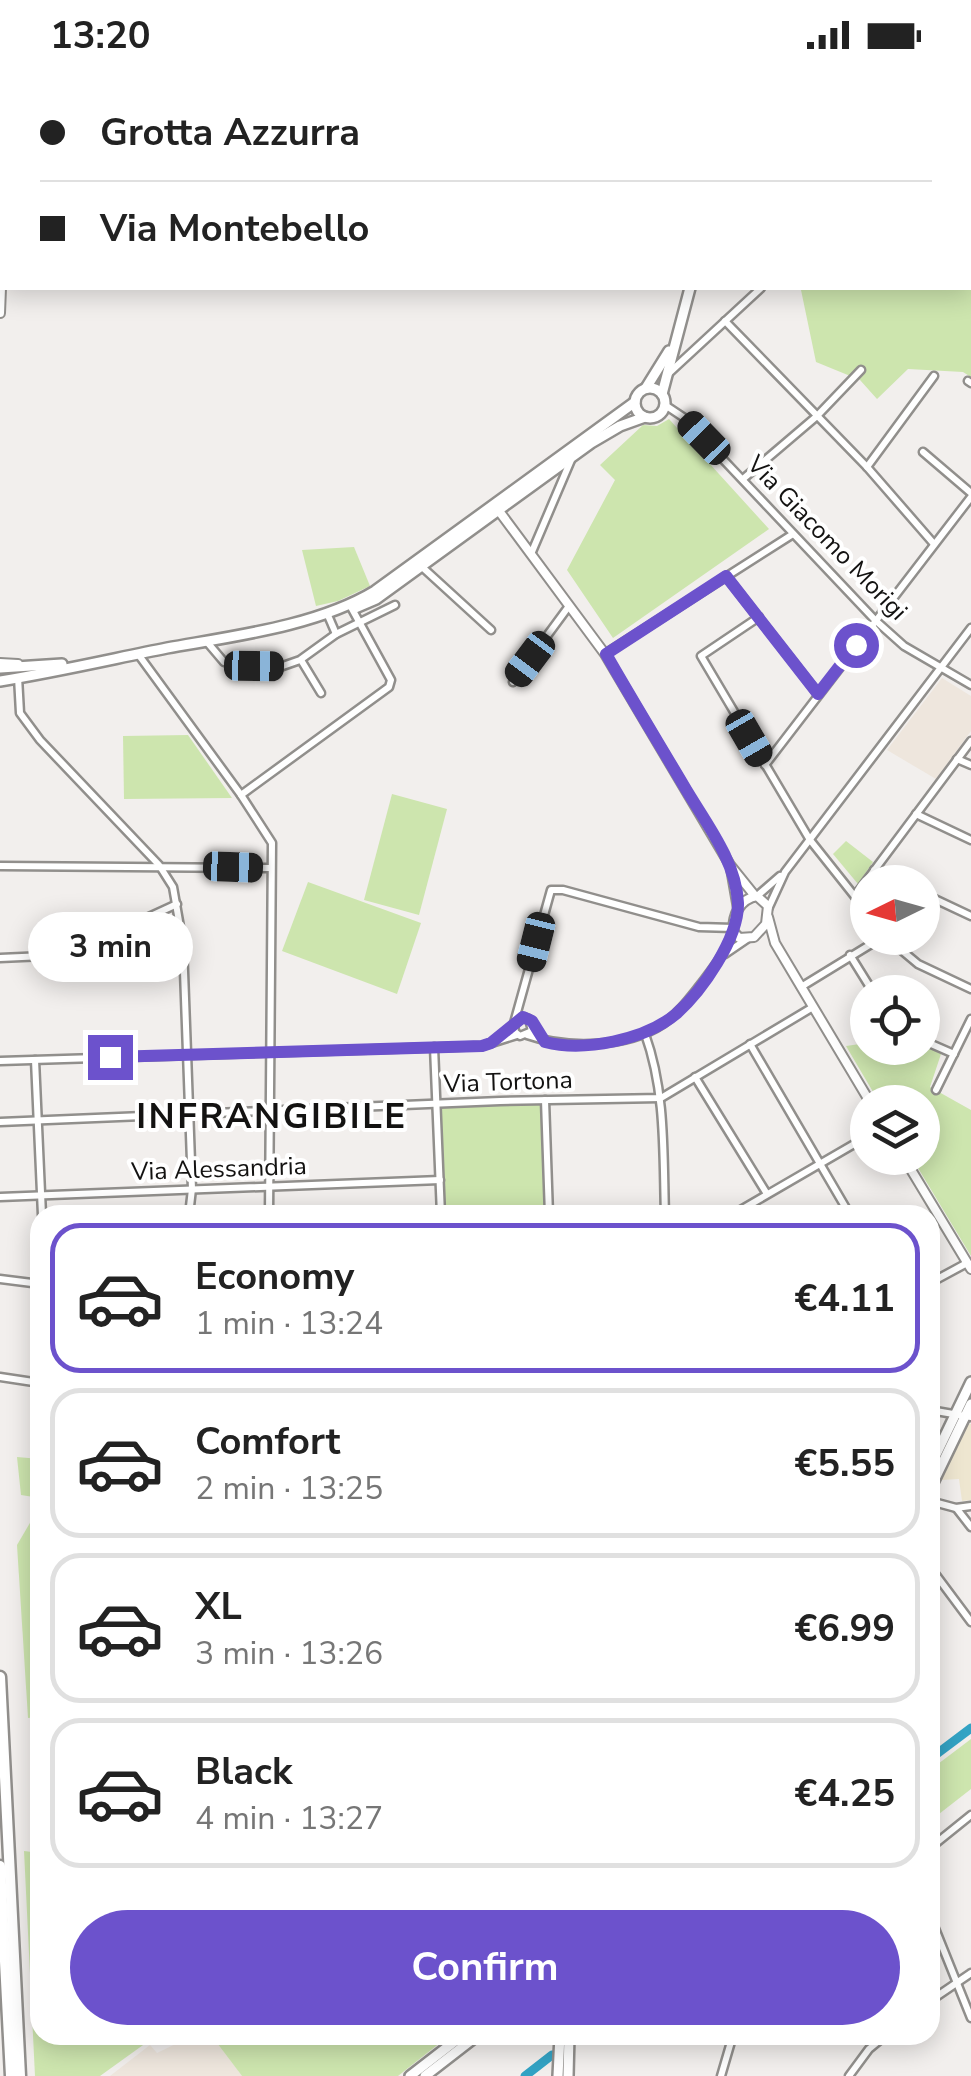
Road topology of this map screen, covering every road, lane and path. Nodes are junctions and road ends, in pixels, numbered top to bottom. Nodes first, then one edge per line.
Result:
1 (689, 290) edge
2 (758, 290) edge
3 (725, 321) junction
4 (678, 335) junction
5 (861, 370) dead end
6 (667, 375) junction
7 (934, 376) dead end
8 (645, 389) junction
9 (663, 400) junction
10 (635, 402) junction
11 (644, 416) junction
12 (818, 416) junction
13 (922, 452) dead end
14 (566, 457) junction
15 (867, 466) junction
16 (744, 479) junction
17 (971, 495) edge
18 (499, 511) junction
19 (793, 534) junction
20 (934, 544) junction
21 (531, 556) junction
22 (420, 563) junction
23 (726, 576) junction
24 (395, 605) dead end
25 (569, 606) junction
26 (351, 607) junction
27 (327, 613) junction
28 (759, 616) junction
29 (875, 620) junction
30 (357, 622) junction
31 (971, 628) edge
32 (491, 630) dead end
33 (336, 634) junction
34 (206, 641) junction
35 (138, 654) junction
36 (606, 654) junction
37 (301, 660) junction
38 (84, 664) junction
39 (0, 666) edge
40 (939, 669) junction
41 (18, 678) junction
42 (0, 680) edge
43 (513, 682) dead end
44 (971, 685) edge
45 (321, 693) dead end
46 (818, 694) junction
47 (971, 741) edge
48 (957, 759) junction
49 (764, 765) junction
50 (971, 765) edge
51 (241, 795) junction
52 (916, 814) junction
53 (810, 840) junction
54 (971, 840) edge
55 (159, 865) junction
56 (730, 865) junction
57 (878, 865) edge
58 (0, 866) edge
59 (270, 868) junction
60 (785, 872) junction
61 (850, 891) edge
62 (756, 896) junction
63 (940, 901) edge
64 (177, 904) junction
65 (736, 912) junction
66 (768, 913) junction
67 (971, 916) edge
68 (716, 927) junction
69 (733, 929) junction
70 (752, 937) junction
71 (775, 944) junction
72 (906, 955) edge
73 (850, 956) joint
74 (0, 958) edge
75 (717, 962) junction
76 (863, 975) edge
77 (801, 988) junction
78 (971, 990) edge
79 (521, 1001) junction
80 (813, 1007) junction
81 (526, 1017) junction
82 (971, 1019) edge
83 (514, 1022) junction
84 (533, 1026) junction
85 (518, 1034) junction
86 (645, 1034) junction
87 (527, 1036) junction
88 (495, 1040) junction
89 (545, 1042) junction
90 (750, 1044) junction
91 (434, 1047) junction
92 (940, 1048) edge
93 (270, 1051) junction
94 (186, 1054) junction
95 (954, 1054) junction
96 (35, 1060) junction
97 (0, 1061) edge
98 (695, 1078) junction
99 (860, 1085) edge
100 (938, 1085) edge
101 (661, 1098) junction
102 (545, 1100) junction
103 (436, 1104) junction
104 (270, 1110) junction
105 (188, 1114) junction
106 (39, 1118) junction
107 (0, 1122) edge
108 (850, 1146) edge
109 (820, 1163) junction
110 (914, 1175) edge
111 (440, 1180) junction
112 (271, 1187) junction
113 (192, 1189) junction
114 (767, 1194) junction
115 (41, 1196) junction
116 (0, 1197) edge
117 (41, 1205) edge
118 (190, 1205) edge
119 (270, 1205) edge
120 (441, 1205) edge
121 (549, 1205) edge
122 (665, 1205) edge
123 (749, 1205) edge
124 (844, 1205) edge
125 (932, 1205) edge
126 (940, 1218) edge
127 (969, 1266) edge
128 (0, 1279) edge
129 (940, 1279) edge
130 (30, 1283) edge
131 (0, 1377) edge
132 (30, 1382) edge
133 (971, 1382) edge
134 (971, 1404) edge
135 (963, 1416) edge
136 (940, 1452) edge
137 (940, 1468) edge
138 (940, 1503) edge
139 (971, 1506) edge
140 (956, 1508) junction
141 (971, 1527) edge
142 (940, 1580) edge
143 (971, 1622) edge
144 (0, 1677) edge
145 (971, 1815) edge
146 (940, 1840) edge
147 (0, 1866) edge
148 (940, 1941) edge
149 (971, 1973) edge
150 (956, 1981) junction
151 (940, 1993) edge
152 (3, 2002) edge
153 (971, 2018) edge
154 (449, 2045) edge
155 (465, 2045) edge
156 (560, 2045) edge
157 (570, 2045) edge
158 (730, 2045) edge
159 (872, 2045) edge
160 (10, 2076) edge
161 (20, 2076) edge
162 (410, 2076) edge
163 (425, 2076) edge
164 (558, 2076) edge
165 (568, 2076) edge
166 (721, 2076) edge
167 (849, 2076) edge

1 - 4 main road
2 - 3 street
3 - 6 street
3 - 12 street
4 - 6 main road
4 - 8 main road
5 - 12 street
6 - 9 main road
7 - 15 street
8 - 9 main road
8 - 10 main road
9 - 11 main road
9 - 16 street, Via Giacomo Morigi
10 - 11 main road
10 - 14 main road
11 - 14 main road
12 - 15 street
12 - 16 street
13 - 17 street
14 - 18 main road
14 - 21 street
14 - 22 main road
15 - 20 street
16 - 19 street, Via Giacomo Morigi
17 - 20 street
18 - 21 street
18 - 22 main road
19 - 23 street
19 - 29 street, Via Giacomo Morigi
20 - 29 street
21 - 25 street
22 - 26 main road
22 - 32 street
23 - 28 street
23 - 36 street
24 - 30 street
25 - 36 street
25 - 43 street
26 - 27 main road
26 - 30 street
27 - 33 street
27 - 34 main road
28 - 46 street
28 - 49 street
29 - 40 street, Via Giacomo Morigi
29 - 46 street
30 - 33 street
30 - 51 street
31 - 40 street
33 - 37 street
34 - 35 main road
34 - 37 street
35 - 38 main road
35 - 51 street
36 - 56 street
37 - 45 street
38 - 39 main road
38 - 41 main road
40 - 44 street, Via Giacomo Morigi
40 - 53 street
41 - 42 main road
41 - 55 street
46 - 49 street
47 - 48 street
48 - 50 street
48 - 52 street
49 - 53 street
51 - 59 street
52 - 54 street
52 - 57 street
53 - 60 street
53 - 61 street
55 - 58 street
55 - 59 street
55 - 64 street
56 - 62 street
56 - 65 street
59 - 93 street
60 - 62 street
60 - 66 street
62 - 65 street
62 - 66 street
63 - 67 street
64 - 74 street
64 - 94 street
65 - 68 street
65 - 69 street
66 - 70 street
66 - 71 street
68 - 69 street
68 - 79 street
69 - 70 street
69 - 75 street
70 - 71 street
70 - 75 street
71 - 77 street
72 - 78 street
73 - 76 street
73 - 77 street
75 - 86 street
77 - 80 street
79 - 81 street
79 - 83 street
80 - 90 street, Via Tortona
80 - 99 street
81 - 83 street
81 - 84 street
82 - 95 street
83 - 85 street
83 - 88 street
84 - 87 street
84 - 89 street
85 - 87 street
85 - 88 street
86 - 89 street
86 - 101 street
87 - 89 street
88 - 91 street
90 - 98 street, Via Tortona
90 - 109 street
91 - 93 street
91 - 103 street
92 - 95 street
93 - 94 street
93 - 104 street
94 - 96 street
94 - 105 street
95 - 100 street
96 - 97 street
96 - 106 street
98 - 101 street, Via Tortona
98 - 114 street
101 - 102 street, Via Tortona
101 - 122 street
102 - 103 street, Via Tortona
102 - 121 street
103 - 104 street, Via Tortona
103 - 111 street
104 - 105 street, Via Tortona
104 - 112 street
105 - 106 street, Via Tortona
105 - 113 street
106 - 107 street, Via Tortona
106 - 115 street
108 - 109 street
109 - 114 street
109 - 124 street
110 - 125 street
111 - 112 street, Via Alessandria
111 - 120 street
112 - 113 street, Via Alessandria
112 - 119 street
113 - 115 street, Via Alessandria
113 - 118 street
114 - 123 street
115 - 116 street, Via Alessandria
115 - 117 street
126 - 127 street
127 - 129 street
128 - 130 street
131 - 132 street
133 - 135 main road
134 - 135 main road
135 - 136 main road
135 - 137 main road
138 - 140 street
139 - 140 street
140 - 141 street
142 - 143 street
144 - 161 main road
145 - 146 street
147 - 152 main road
148 - 150 street
149 - 150 street
150 - 151 street
150 - 153 street
152 - 160 main road
154 - 162 main road
155 - 163 main road
156 - 164 main road
157 - 165 main road
158 - 166 street
159 - 167 street

